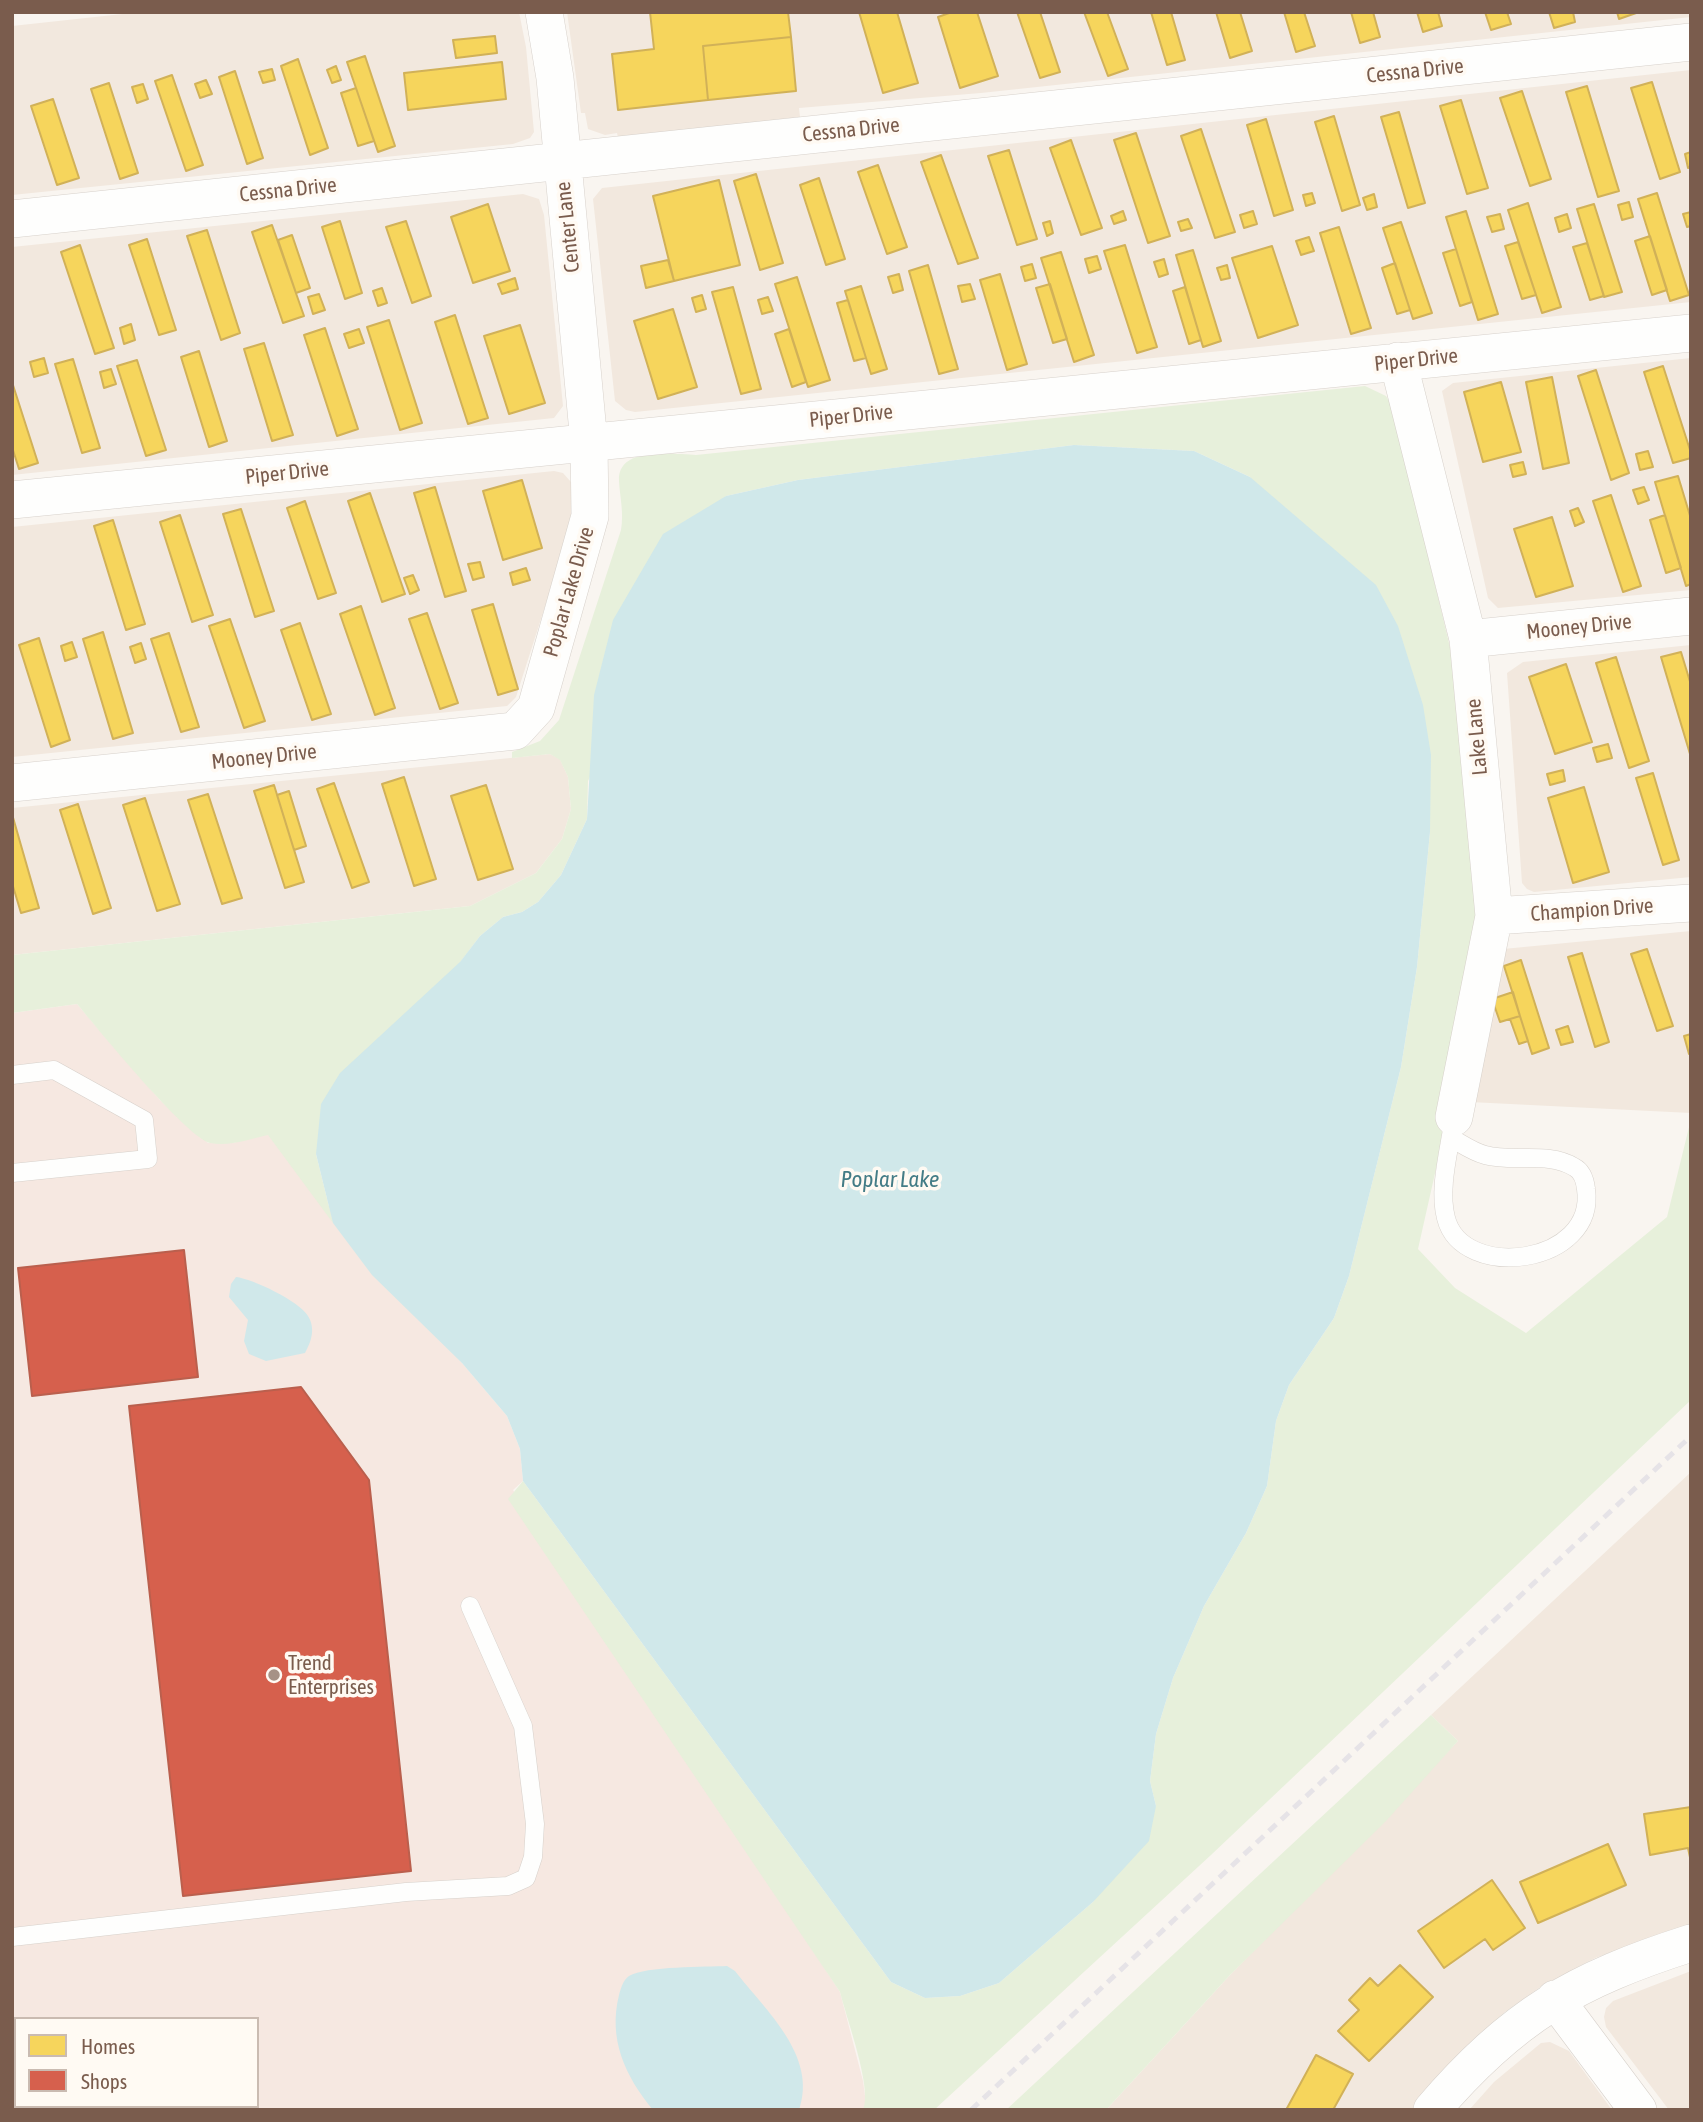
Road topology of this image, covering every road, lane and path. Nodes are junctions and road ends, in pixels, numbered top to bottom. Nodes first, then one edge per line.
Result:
1 (544, 12) edge
2 (1691, 42) edge
3 (561, 160) junction
4 (12, 219) edge
5 (1691, 333) edge
6 (1398, 361) junction
7 (589, 443) junction
8 (12, 500) edge
9 (1691, 616) edge
10 (1468, 639) junction
11 (515, 731) joint
12 (12, 783) edge
13 (1691, 903) edge
14 (1494, 916) junction
15 (12, 1075) edge
16 (1452, 1128) junction
17 (12, 1173) edge
18 (470, 1606) dead end
19 (12, 1937) edge
20 (1691, 1943) edge
21 (1555, 1999) junction
22 (1432, 2110) edge
23 (1638, 2110) edge

1 - 3 street, Center Lane
2 - 3 street, Cessna Drive
3 - 4 street, Cessna Drive
3 - 7 street, Center Lane
5 - 6 street, Piper Drive
6 - 7 street, Piper Drive
6 - 10 street, Lake Lane
7 - 8 street, Piper Drive
7 - 11 street, Poplar Lake Drive
9 - 10 street, Mooney Drive
10 - 14 street, Lake Lane
11 - 12 street, Mooney Drive
13 - 14 street, Champion Drive
14 - 16 street, Lake Lane
15 - 17 lane
16 - 16 lane
18 - 19 lane
20 - 21 street
21 - 22 street
21 - 23 street

